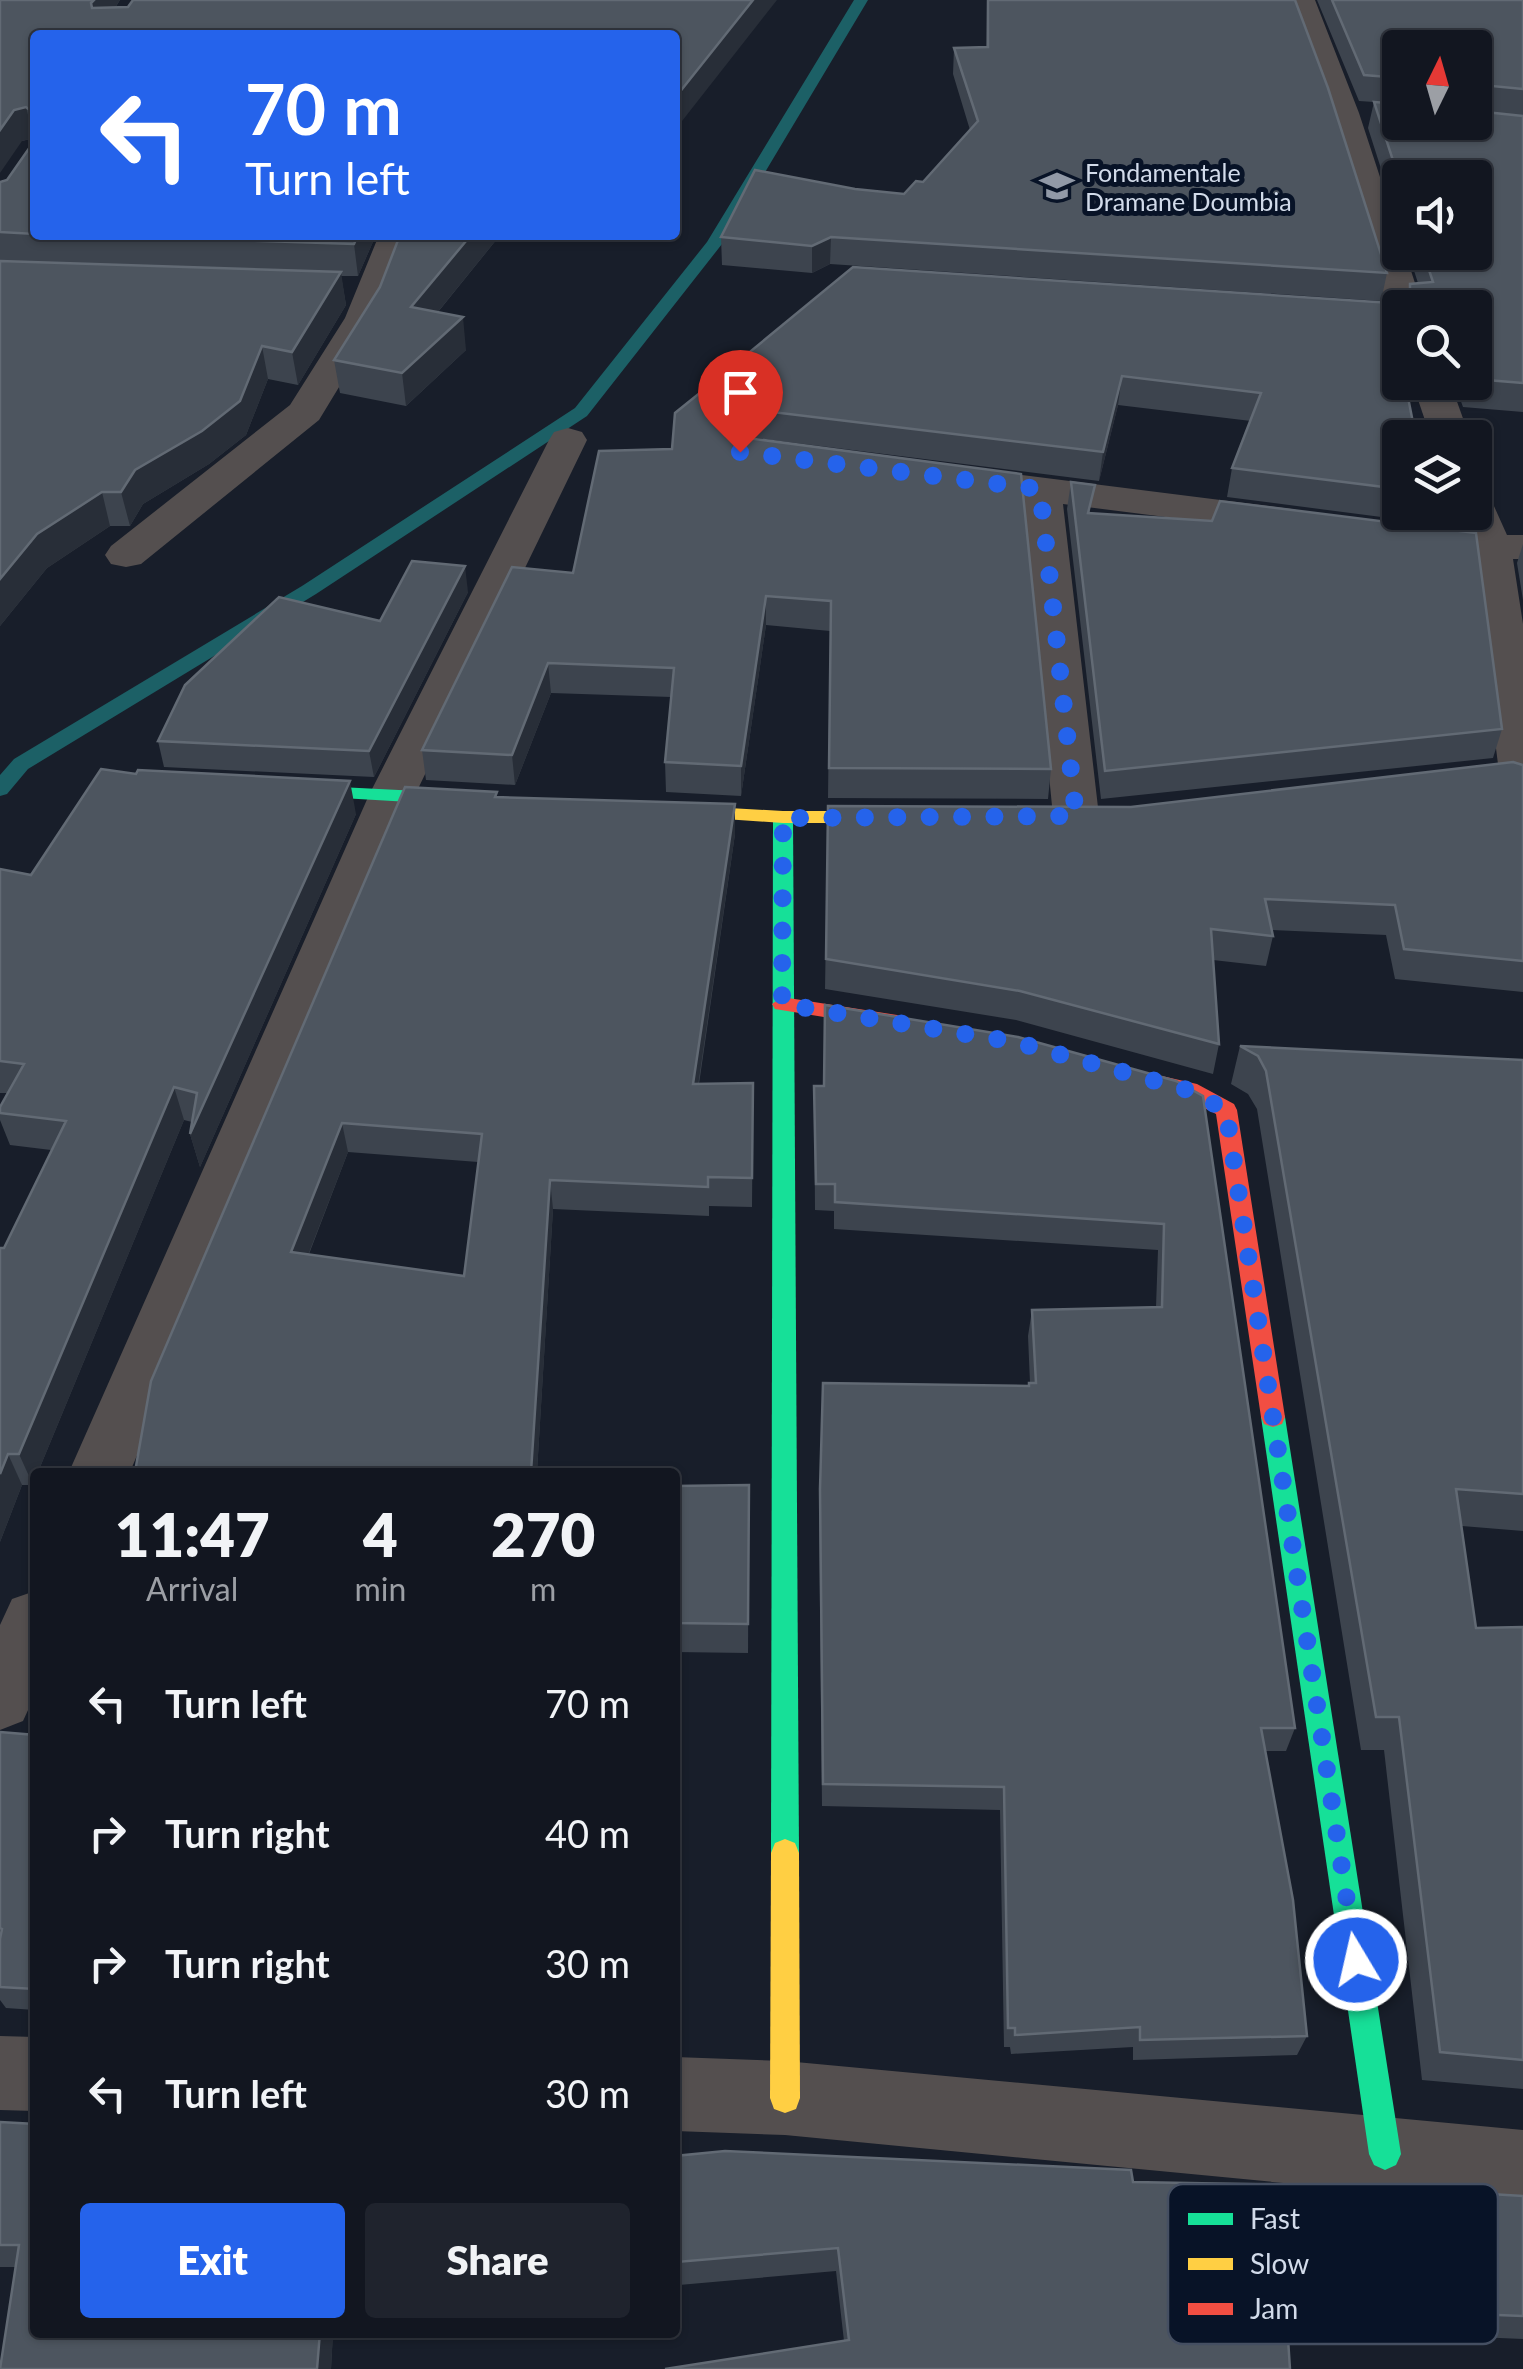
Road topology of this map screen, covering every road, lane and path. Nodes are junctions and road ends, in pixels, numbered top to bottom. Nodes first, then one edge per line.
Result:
1 (1300, 0) edge
2 (1343, 113) junction
3 (1381, 116) edge
4 (394, 240) edge
5 (336, 290) edge
6 (1389, 290) edge
7 (376, 291) junction
8 (568, 440) dead end
9 (909, 473) edge
10 (1040, 489) junction
11 (1492, 527) edge
12 (1507, 547) edge
13 (126, 555) dead end
14 (1514, 775) edge
15 (254, 789) edge
16 (392, 794) junction
17 (510, 802) edge
18 (627, 808) edge
19 (920, 816) edge
20 (1075, 816) edge
21 (783, 818) junction
22 (782, 1004) junction
23 (918, 1026) edge
24 (1107, 1070) edge
25 (100, 1468) edge
26 (30, 1631) edge
27 (0, 1700) edge
28 (0, 2073) edge
29 (30, 2074) edge
30 (680, 2094) edge
31 (786, 2098) junction
32 (1385, 2154) junction
33 (1523, 2168) edge

1 - 2 street
2 - 3 street
2 - 6 street
4 - 7 street
5 - 7 street
7 - 13 street
8 - 16 street
9 - 10 street
10 - 12 street
10 - 20 street
11 - 12 street
12 - 14 street
15 - 16 street
16 - 17 street
16 - 25 street
18 - 21 street
19 - 21 street
21 - 22 street
22 - 23 street
22 - 31 street
24 - 32 street
26 - 27 street
28 - 29 street
30 - 31 street
31 - 32 street
32 - 33 street

